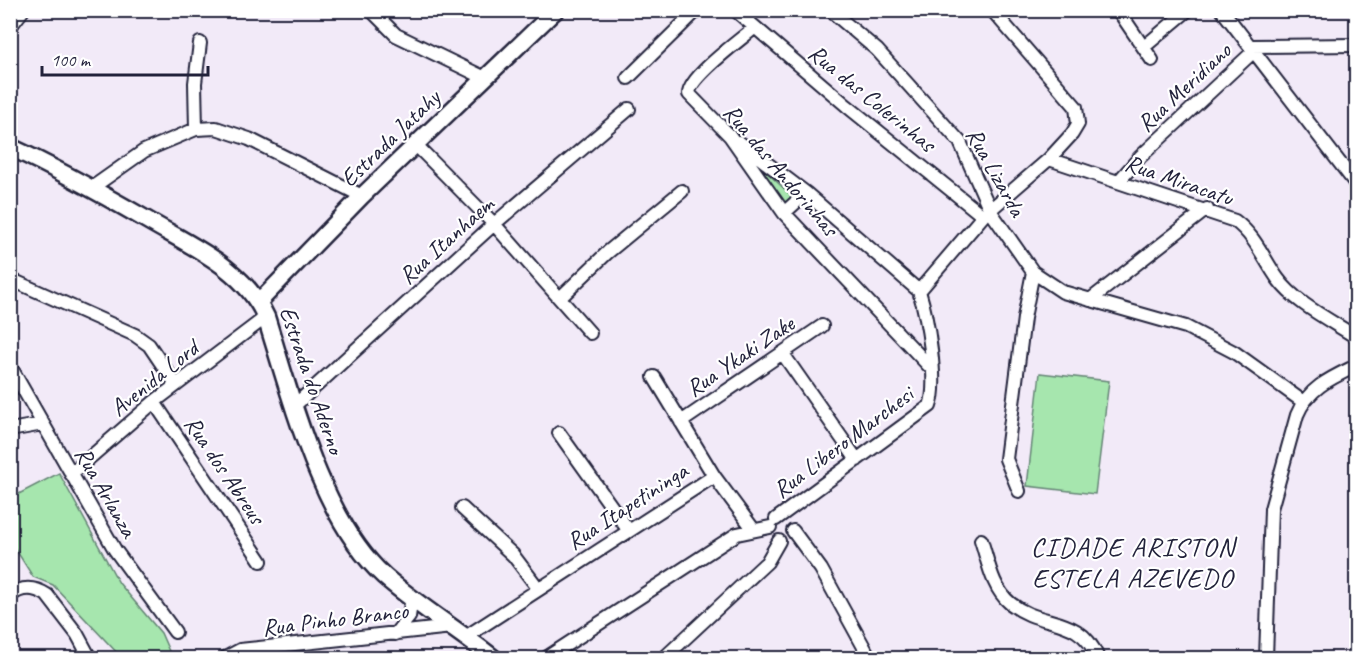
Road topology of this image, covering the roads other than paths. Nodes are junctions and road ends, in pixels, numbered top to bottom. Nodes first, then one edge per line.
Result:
1 (23, 10) edge
2 (371, 10) edge
3 (556, 10) edge
4 (697, 10) edge
5 (735, 10) edge
6 (830, 10) edge
7 (992, 10) edge
8 (1118, 10) edge
9 (1188, 10) edge
10 (1222, 10) edge
11 (10, 27) edge
12 (754, 28) junction
13 (200, 43) dead end
14 (1356, 45) edge
15 (1144, 47) junction
16 (1252, 49) junction
17 (1152, 60) dead end
18 (485, 78) junction
19 (628, 78) dead end
20 (629, 109) dead end
21 (196, 129) junction
22 (730, 136) junction
23 (416, 145) junction
24 (10, 147) edge
25 (1049, 159) junction
26 (1119, 181) junction
27 (1356, 184) edge
28 (93, 187) junction
29 (682, 191) dead end
30 (806, 193) junction
31 (362, 196) junction
32 (1207, 209) junction
33 (784, 213) junction
34 (987, 214) junction
35 (494, 224) junction
36 (1033, 272) junction
37 (10, 279) edge
38 (919, 291) junction
39 (560, 298) junction
40 (1090, 300) junction
41 (262, 309) junction
42 (822, 326) dead end
43 (590, 333) dead end
44 (1356, 337) edge
45 (783, 354) junction
46 (10, 366) edge
47 (1356, 366) edge
48 (931, 368) junction
49 (654, 377) dead end
50 (176, 386) junction
51 (1302, 401) junction
52 (154, 402) junction
53 (294, 406) junction
54 (681, 422) junction
55 (43, 424) junction
56 (10, 430) edge
57 (559, 433) dead end
58 (857, 460) junction
59 (71, 474) junction
60 (714, 476) junction
61 (1019, 491) dead end
62 (462, 508) dead end
63 (773, 523) junction
64 (754, 530) junction
65 (628, 531) junction
66 (793, 531) junction
67 (981, 540) dead end
68 (778, 541) junction
69 (261, 561) dead end
70 (538, 588) junction
71 (10, 596) edge
72 (412, 596) junction
73 (174, 632) dead end
74 (460, 632) junction
75 (395, 634) junction
76 (90, 658) edge
77 (225, 658) edge
78 (493, 658) edge
79 (546, 658) edge
80 (664, 658) edge
81 (870, 658) edge
82 (1098, 658) edge
83 (1266, 658) edge

1 - 11 street
2 - 18 street
3 - 18 street, Estrada Jatahy
4 - 19 street
5 - 12 street, Rua das Colerinhas
6 - 34 street, Rua Lizarda
7 - 25 street
8 - 15 street
9 - 15 street
10 - 16 street
12 - 22 street, Rua das Andorinhas
12 - 34 street, Rua das Colerinhas
13 - 21 street
14 - 16 street
15 - 17 street
16 - 26 street, Rua Meridiano
16 - 27 street
18 - 23 street, Estrada Jatahy
20 - 35 street, Rua Itanhaem
21 - 28 street
21 - 31 street
22 - 30 street
22 - 33 street, Rua das Andorinhas
23 - 31 street, Estrada Jatahy
23 - 35 street
24 - 28 main road, Estrada do Aderno
25 - 26 street, Rua Miracatu
25 - 34 street
26 - 32 street, Rua Miracatu
28 - 41 main road, Estrada do Aderno
29 - 39 street
30 - 33 street
30 - 38 street
31 - 41 street, Estrada Jatahy
32 - 40 street
32 - 44 street, Rua Miracatu
33 - 48 street, Rua das Andorinhas
34 - 36 street, Rua Lizarda
34 - 38 street
35 - 39 street
35 - 53 street, Rua Itanhaem
36 - 40 street, Rua Lizarda
36 - 61 street
37 - 50 street, Rua dos Abreus
38 - 48 street, Rua Libero Marchesi
39 - 43 street
40 - 51 street, Rua Lizarda
41 - 50 street, Avenida Lord
41 - 53 main road, Estrada do Aderno
42 - 45 street, Rua Ykaki Zake
45 - 54 street, Rua Ykaki Zake
45 - 58 street
46 - 55 street, Rua Arlanza
47 - 51 street
48 - 58 street, Rua Libero Marchesi
49 - 54 street, Rua Itapetininga
50 - 52 street, Avenida Lord
51 - 83 street
52 - 59 street, Avenida Lord
52 - 69 street, Rua dos Abreus
53 - 72 main road, Estrada do Aderno
54 - 60 street, Rua Itapetininga
55 - 56 street
55 - 59 street, Rua Arlanza
57 - 65 street
58 - 63 street, Rua Libero Marchesi
59 - 73 street, Rua Arlanza
60 - 64 street
60 - 65 street, Rua Itapetininga
62 - 70 street
63 - 64 street, Rua Libero Marchesi
63 - 66 street
63 - 68 street
64 - 79 street, Rua Libero Marchesi
65 - 70 street, Rua Itapetininga
66 - 68 street
66 - 81 street
67 - 82 street
68 - 80 street
70 - 74 street, Rua Itapetininga
71 - 76 street
72 - 74 main road, Estrada do Aderno
72 - 75 street
74 - 75 street, Rua Pinho Branco
74 - 78 main road, Estrada do Aderno
75 - 77 street, Rua Pinho Branco

